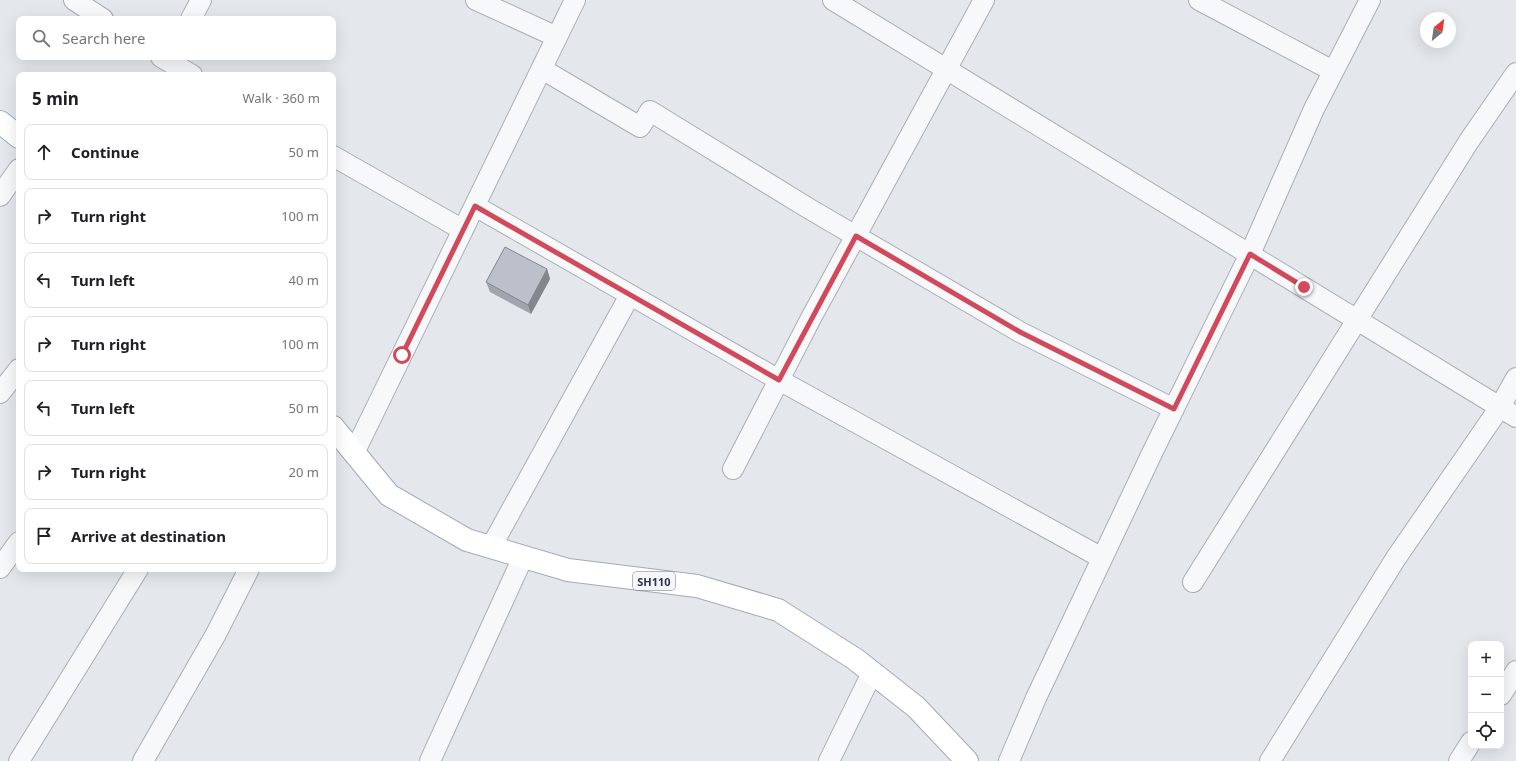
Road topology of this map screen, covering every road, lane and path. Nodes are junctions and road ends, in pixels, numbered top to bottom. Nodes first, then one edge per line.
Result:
1 (74, 0) edge
2 (201, 0) edge
3 (476, 0) edge
4 (575, 0) edge
5 (833, 0) edge
6 (984, 0) edge
7 (1199, 0) edge
8 (1370, 0) edge
9 (98, 16) edge
10 (192, 16) edge
11 (557, 37) junction
12 (164, 62) edge
13 (542, 69) junction
14 (947, 69) junction
15 (1333, 71) junction
16 (186, 72) edge
17 (1516, 73) edge
18 (0, 122) edge
19 (16, 135) edge
20 (336, 158) edge
21 (16, 172) edge
22 (0, 196) edge
23 (475, 206) junction
24 (463, 230) junction
25 (856, 236) junction
26 (1250, 254) junction
27 (630, 295) junction
28 (1358, 320) junction
29 (16, 373) edge
30 (1516, 378) edge
31 (779, 380) junction
32 (0, 393) edge
33 (1174, 409) junction
34 (1508, 412) edge
35 (336, 431) edge
36 (354, 453) junction
37 (733, 469) dead end
38 (16, 546) edge
39 (491, 547) junction
40 (523, 557) junction
41 (1102, 558) junction
42 (0, 568) edge
43 (136, 572) edge
44 (247, 572) edge
45 (1193, 582) dead end
46 (1516, 671) edge
47 (872, 673) junction
48 (1504, 690) edge
49 (1468, 747) edge
50 (19, 761) edge
51 (143, 761) edge
52 (430, 761) edge
53 (829, 761) edge
54 (966, 761) edge
55 (1009, 761) edge
56 (1270, 761) edge
57 (1459, 761) edge

1 - 9 street
2 - 10 street
3 - 11 street
4 - 11 street
5 - 14 street
6 - 14 street
7 - 15 street
8 - 15 street
11 - 13 street
12 - 16 street
13 - 23 street
13 - 25 street
14 - 25 street
14 - 26 street
15 - 26 street
17 - 28 street
18 - 19 main road
20 - 24 street
21 - 22 street
23 - 24 street
23 - 27 street
24 - 36 street
25 - 31 street
25 - 33 street
26 - 28 street
26 - 33 street
27 - 31 street
27 - 39 street
28 - 34 street
28 - 45 street
29 - 32 street
30 - 34 street
31 - 37 street
31 - 41 street
33 - 41 street
34 - 56 street
35 - 36 main road, SH110
36 - 39 main road, SH110
38 - 42 street
39 - 40 main road, SH110
40 - 47 main road, SH110
40 - 52 street
41 - 55 street
43 - 50 street
44 - 51 street
46 - 48 street
47 - 53 street
47 - 54 main road, SH110
49 - 57 street

